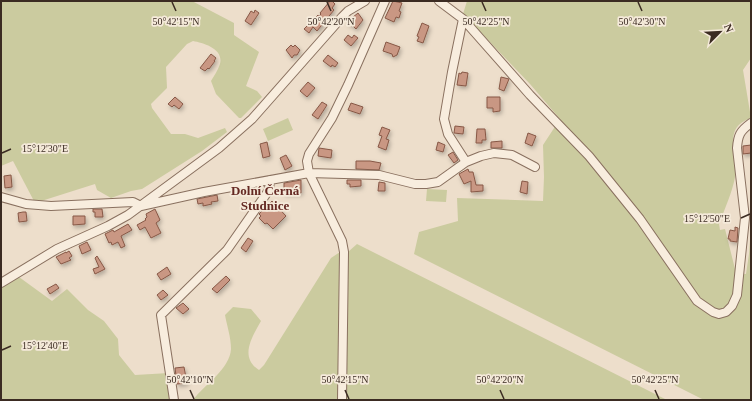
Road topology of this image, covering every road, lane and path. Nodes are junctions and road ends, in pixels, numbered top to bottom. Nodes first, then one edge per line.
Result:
1 (365, 1) edge
2 (385, 1) edge
3 (439, 1) edge
4 (463, 19) junction
5 (751, 122) edge
6 (466, 162) junction
7 (535, 167) dead end
8 (309, 173) junction
9 (270, 180) junction
10 (1, 198) edge
11 (141, 206) junction
12 (1, 283) edge
13 (174, 400) edge
14 (342, 400) edge

1 - 11 street
2 - 8 street
3 - 4 street
4 - 5 street
4 - 6 street
6 - 7 street
6 - 8 street
8 - 9 street
8 - 14 street
9 - 11 street
9 - 13 street
10 - 11 street
11 - 12 street

